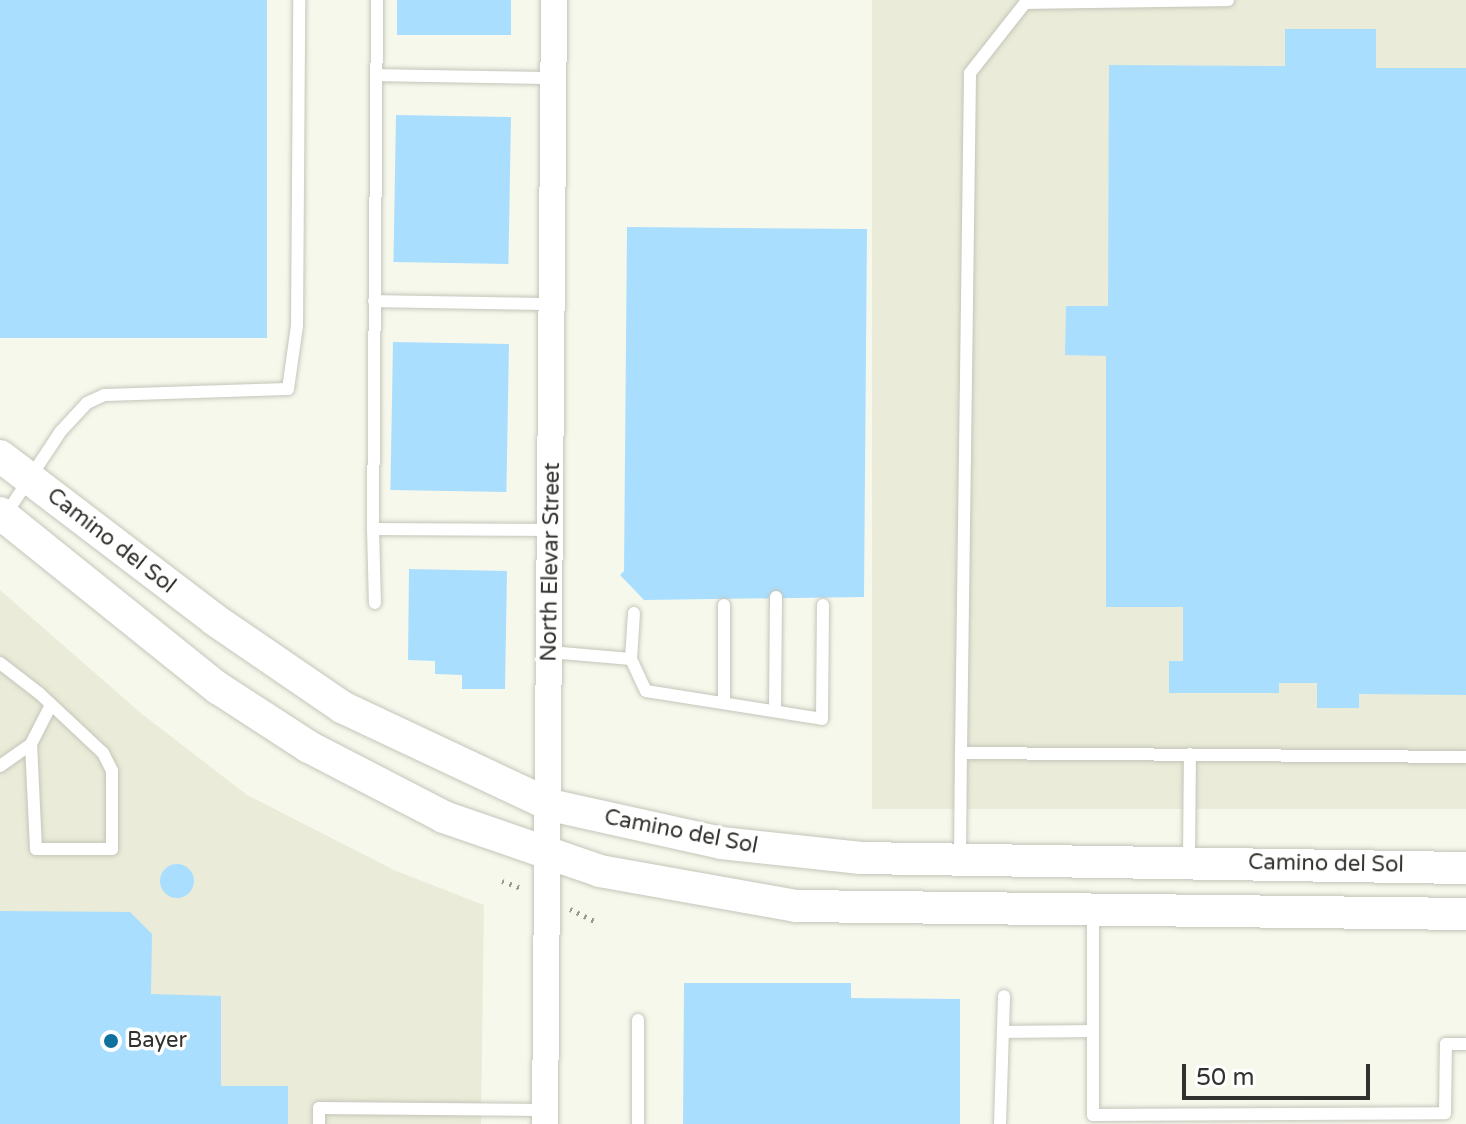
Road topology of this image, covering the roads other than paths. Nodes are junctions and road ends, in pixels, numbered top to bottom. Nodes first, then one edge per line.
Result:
1 (299, 0) edge
2 (377, 0) edge
3 (554, 0) edge
4 (1228, 0) edge
5 (376, 75) junction
6 (554, 78) junction
7 (374, 301) junction
8 (552, 304) junction
9 (0, 456) edge
10 (32, 480) junction
11 (2, 518) edge
12 (373, 529) junction
13 (552, 530) junction
14 (776, 597) dead end
15 (375, 603) dead end
16 (724, 605) dead end
17 (823, 605) dead end
18 (634, 613) dead end
19 (550, 652) junction
20 (631, 659) junction
21 (0, 663) edge
22 (724, 703) junction
23 (51, 705) junction
24 (775, 711) junction
25 (31, 744) junction
26 (961, 753) junction
27 (1190, 754) junction
28 (1466, 757) edge
29 (0, 766) edge
30 (550, 805) junction
31 (549, 856) junction
32 (960, 859) junction
33 (1189, 860) junction
34 (1466, 868) edge
35 (1093, 912) junction
36 (1466, 914) edge
37 (1004, 996) dead end
38 (638, 1020) dead end
39 (1093, 1031) junction
40 (1003, 1032) junction
41 (1466, 1044) edge
42 (546, 1117) edge
43 (1125, 1119) edge
44 (1407, 1119) edge
45 (319, 1124) edge
46 (638, 1124) edge
47 (1000, 1124) edge

1 - 10 lane
2 - 5 lane
3 - 6 street, North Elevar Street
4 - 26 lane
5 - 6 lane
5 - 7 lane
6 - 8 street, North Elevar Street
7 - 8 lane
7 - 12 lane
8 - 13 street, North Elevar Street
9 - 10 street, Camino del Sol
10 - 11 lane
10 - 30 street, Camino del Sol
11 - 31 street
12 - 13 lane
12 - 15 lane
13 - 19 street, North Elevar Street
14 - 24 lane
16 - 22 lane
17 - 24 lane
18 - 20 lane
19 - 20 lane
19 - 30 street, North Elevar Street
20 - 22 lane
21 - 23 lane
22 - 24 lane
23 - 25 lane
23 - 25 lane
25 - 29 lane
26 - 27 lane
26 - 32 lane
27 - 28 lane
27 - 33 lane
30 - 31 street, North Elevar Street
30 - 32 street, Camino del Sol
31 - 35 street
31 - 42 street, North Elevar Street
32 - 33 street, Camino del Sol
33 - 34 street, Camino del Sol
35 - 36 street
35 - 39 lane
37 - 40 lane
38 - 46 lane
39 - 40 lane
39 - 43 lane
40 - 47 lane
41 - 44 lane
42 - 45 lane
43 - 44 lane

